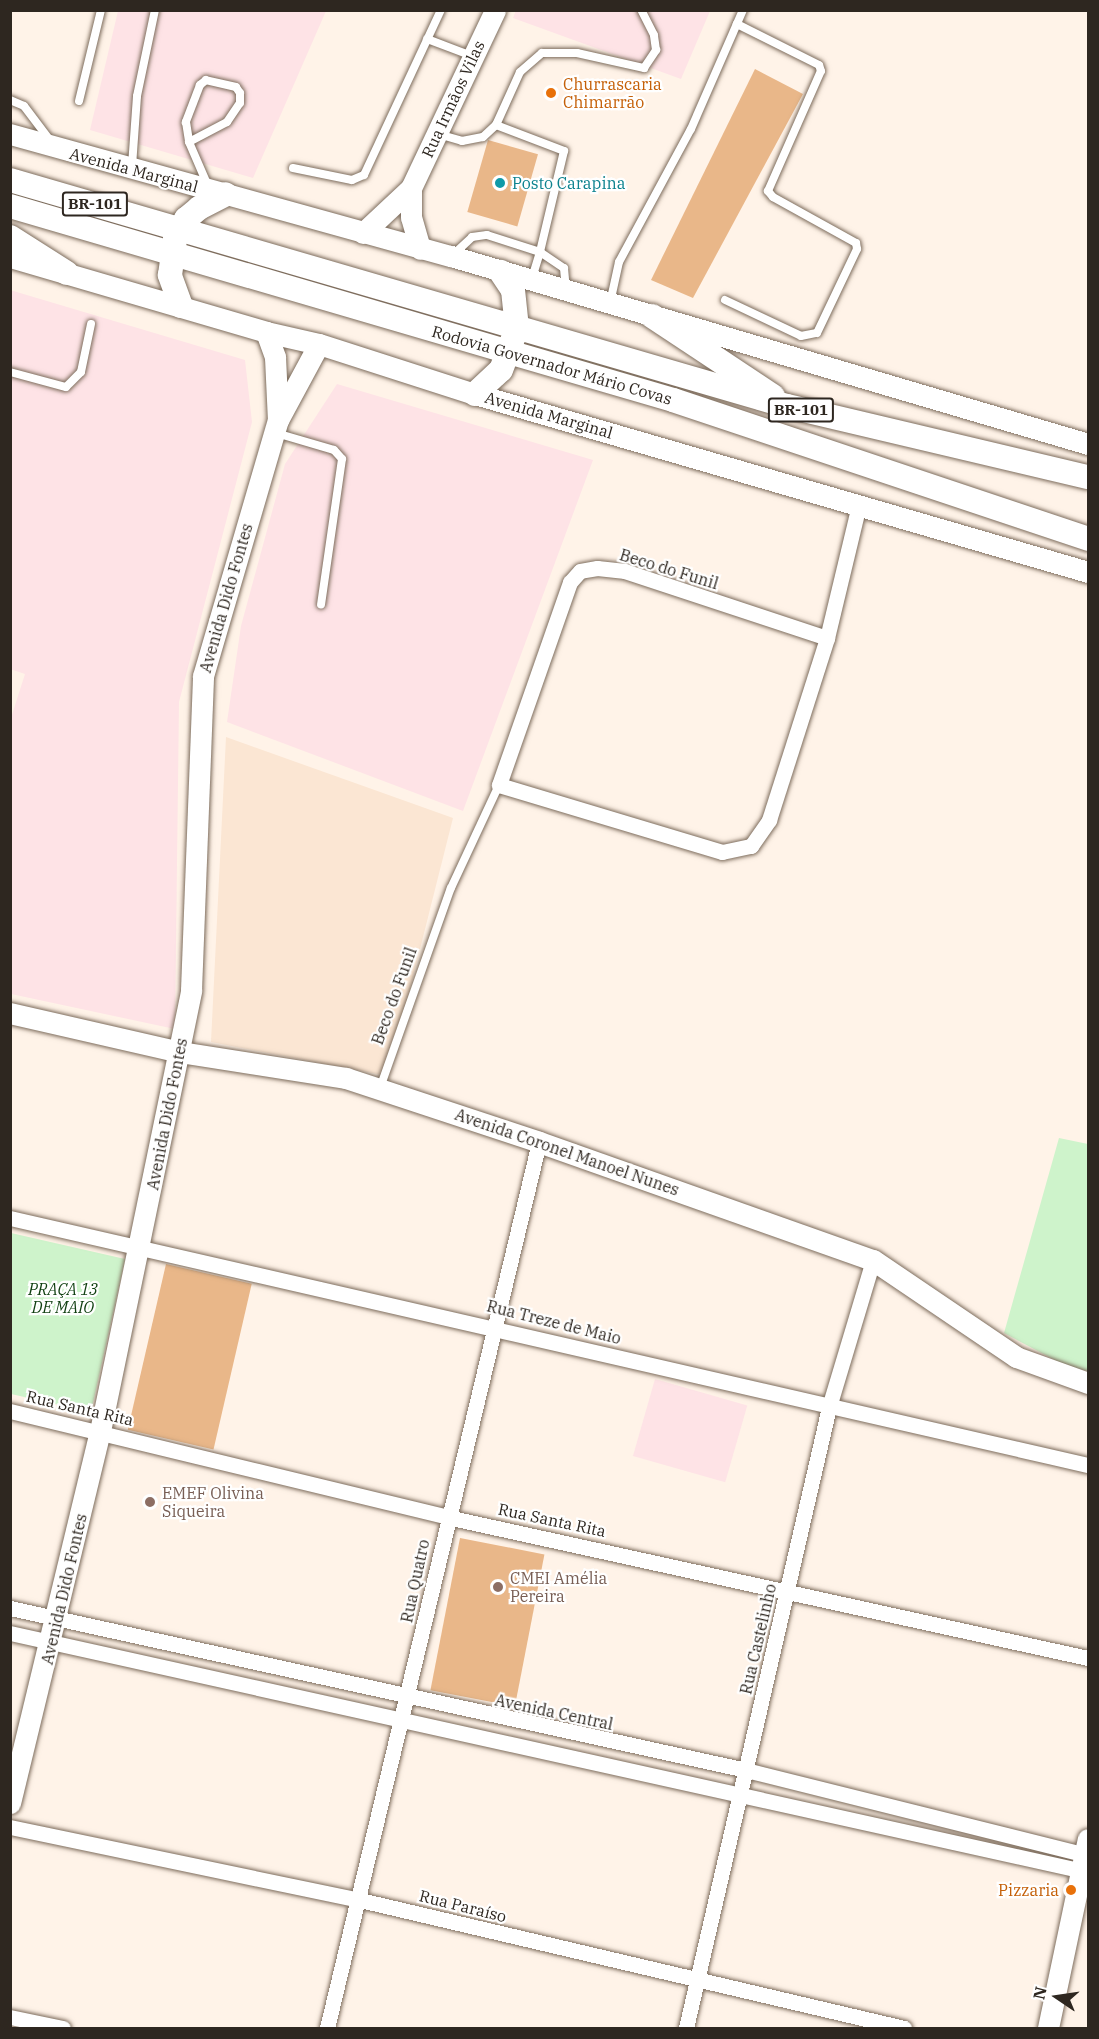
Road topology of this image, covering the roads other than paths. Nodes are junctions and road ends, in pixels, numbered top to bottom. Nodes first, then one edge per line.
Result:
1 (101, 10) edge
2 (155, 10) edge
3 (441, 10) edge
4 (495, 10) edge
5 (641, 10) edge
6 (743, 10) edge
7 (737, 24) junction
8 (427, 39) junction
9 (473, 56) junction
10 (10, 100) edge
11 (79, 102) dead end
12 (496, 125) junction
13 (10, 134) edge
14 (437, 134) junction
15 (189, 142) junction
16 (58, 150) junction
17 (132, 168) junction
18 (292, 168) dead end
19 (10, 180) edge
20 (411, 188) junction
21 (218, 192) junction
22 (10, 206) edge
23 (180, 228) junction
24 (363, 233) junction
25 (420, 249) junction
26 (540, 252) junction
27 (171, 253) junction
28 (11, 254) edge
29 (451, 256) junction
30 (501, 272) junction
31 (67, 273) joint
32 (532, 281) junction
33 (565, 290) junction
34 (725, 300) dead end
35 (609, 303) junction
36 (181, 306) junction
37 (652, 316) junction
38 (91, 324) dead end
39 (517, 328) junction
40 (266, 332) junction
41 (319, 344) junction
42 (508, 354) junction
43 (10, 372) edge
44 (475, 394) junction
45 (787, 406) junction
46 (276, 426) junction
47 (1089, 444) edge
48 (1089, 477) edge
49 (859, 505) junction
50 (1089, 539) edge
51 (1089, 572) edge
52 (321, 604) dead end
53 (827, 638) junction
54 (499, 785) junction
55 (10, 1013) edge
56 (180, 1052) junction
57 (380, 1088) junction
58 (540, 1142) junction
59 (10, 1218) edge
60 (141, 1247) junction
61 (873, 1260) junction
62 (494, 1326) junction
63 (1089, 1383) edge
64 (830, 1407) junction
65 (10, 1411) edge
66 (100, 1431) junction
67 (1089, 1465) edge
68 (447, 1516) junction
69 (788, 1589) junction
70 (10, 1608) edge
71 (57, 1619) junction
72 (10, 1633) edge
73 (52, 1643) junction
74 (1089, 1658) edge
75 (409, 1698) junction
76 (403, 1720) junction
77 (746, 1770) junction
78 (740, 1795) junction
79 (10, 1803) edge
80 (10, 1827) edge
81 (1086, 1858) edge
82 (360, 1900) junction
83 (697, 1982) junction
84 (10, 2017) edge
85 (63, 2028) edge
86 (327, 2028) edge
87 (686, 2028) edge
88 (904, 2028) edge
89 (1048, 2028) edge

1 - 11 lane
2 - 17 lane
3 - 8 lane
4 - 9 street, Rua Irmãos Vilas
5 - 12 lane
6 - 7 lane
7 - 34 lane
7 - 35 lane
8 - 9 lane
8 - 18 lane
9 - 14 street, Rua Irmãos Vilas
10 - 16 lane
12 - 14 lane
12 - 26 lane
13 - 16 street, Avenida Marginal
14 - 20 street, Rua Irmãos Vilas
15 - 15 lane
15 - 21 lane
16 - 17 street, Avenida Marginal
17 - 21 street, Avenida Marginal
19 - 23 main road, Rodovia Governador Mário Covas / BR-101
20 - 24 street, Rua Irmãos Vilas
20 - 25 street, Rua Irmãos Vilas
21 - 23 main road
21 - 24 street, Avenida Marginal
22 - 27 main road, Rodovia Governador Mário Covas / BR-101
23 - 27 main road
23 - 39 main road, Rodovia Governador Mário Covas / BR-101
24 - 25 street, Avenida Marginal
25 - 29 street, Avenida Marginal
26 - 29 lane
26 - 32 lane
26 - 33 lane
27 - 36 main road
27 - 42 main road, Rodovia Governador Mário Covas / BR-101
28 - 31 main road
29 - 30 street, Avenida Marginal
30 - 32 street, Avenida Marginal
30 - 39 main road
31 - 36 street, Avenida Marginal
32 - 33 street, Avenida Marginal
33 - 35 street, Avenida Marginal
35 - 37 street, Avenida Marginal
36 - 40 street, Avenida Marginal
37 - 45 main road
37 - 47 street, Avenida Marginal
38 - 43 lane
39 - 42 main road
39 - 45 main road, Rodovia Governador Mário Covas / BR-101
40 - 41 street, Avenida Marginal
40 - 46 street, Avenida Dido Fontes
41 - 44 street, Avenida Marginal
41 - 46 street, Avenida Dido Fontes
42 - 44 main road
42 - 50 main road, Rodovia Governador Mário Covas / BR-101
44 - 49 street, Avenida Marginal
45 - 48 main road, Rodovia Governador Mário Covas / BR-101
46 - 52 lane
46 - 56 street, Avenida Dido Fontes
49 - 51 street, Avenida Marginal
49 - 53 street
53 - 54 street
53 - 54 street, Beco do Funil
54 - 57 lane, Beco do Funil
55 - 56 street, Avenida Coronel Manoel Nunes
56 - 57 street, Avenida Coronel Manoel Nunes
56 - 60 street, Avenida Dido Fontes
57 - 58 street, Avenida Coronel Manoel Nunes
58 - 61 street, Avenida Coronel Manoel Nunes
58 - 62 street, Rua Quatro
59 - 60 street, Rua Treze de Maio
60 - 62 street, Rua Treze de Maio
60 - 66 street, Avenida Dido Fontes
61 - 63 street, Avenida Coronel Manoel Nunes
61 - 64 street, Rua Castelinho
62 - 64 street, Rua Treze de Maio
62 - 68 street, Rua Quatro
64 - 67 street, Rua Treze de Maio
64 - 69 street, Rua Castelinho
65 - 66 street, Rua Santa Rita
66 - 68 street, Rua Santa Rita
66 - 71 street, Avenida Dido Fontes
68 - 69 street, Rua Santa Rita
68 - 75 street, Rua Quatro
69 - 74 street, Rua Santa Rita
69 - 77 street, Rua Castelinho
70 - 71 street, Avenida Central
71 - 73 street, Avenida Dido Fontes
71 - 75 street, Avenida Central
72 - 73 street
73 - 76 street
73 - 79 street, Avenida Dido Fontes
75 - 76 street, Rua Quatro
75 - 77 street, Avenida Central
76 - 78 street
76 - 82 street, Rua Quatro
77 - 78 street, Rua Castelinho
77 - 81 street, Avenida Central
78 - 81 street
78 - 83 street, Rua Castelinho
80 - 82 street, Rua Paraíso
81 - 89 street
82 - 83 street, Rua Paraíso
82 - 86 street, Rua Quatro
83 - 87 street, Rua Castelinho
83 - 88 street, Rua Paraíso
84 - 85 street

